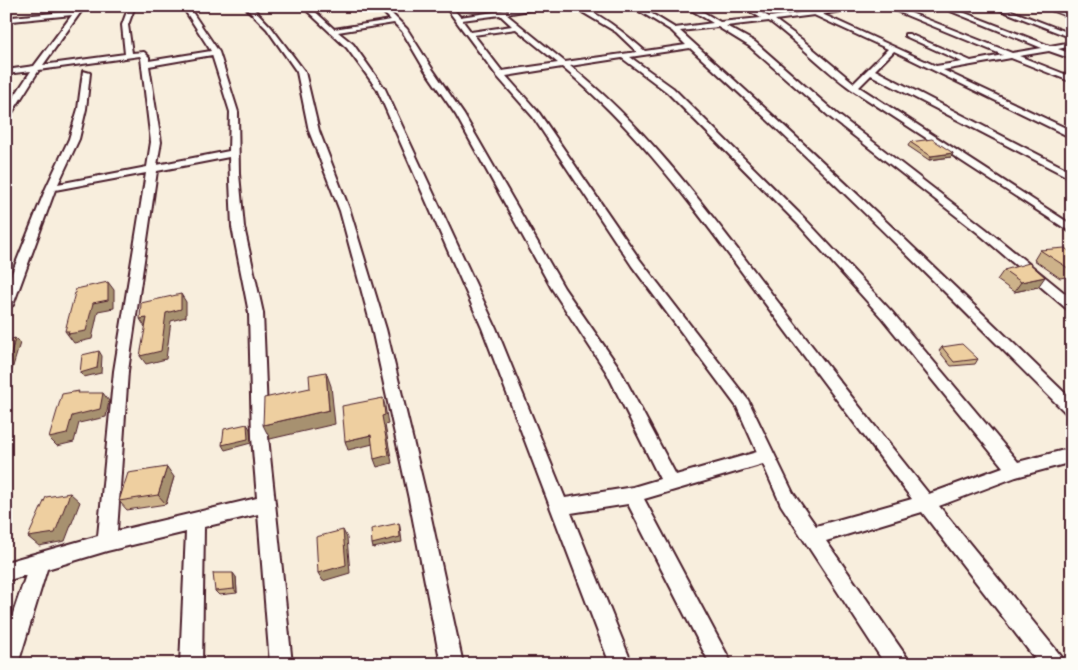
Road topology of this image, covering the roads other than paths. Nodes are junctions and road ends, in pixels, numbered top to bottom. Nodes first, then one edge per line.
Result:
1 (132, 6) edge
2 (185, 6) edge
3 (247, 6) edge
4 (305, 6) edge
5 (380, 6) edge
6 (448, 6) edge
7 (548, 6) edge
8 (575, 6) edge
9 (634, 6) edge
10 (688, 6) edge
11 (744, 6) edge
12 (798, 6) edge
13 (873, 6) edge
14 (887, 6) edge
15 (941, 6) edge
16 (992, 6) edge
17 (1043, 6) edge
18 (853, 7) edge
19 (519, 8) edge
20 (80, 10) edge
21 (19, 13) dead end
22 (502, 14) junction
23 (818, 14) junction
24 (1072, 16) edge
25 (12, 19) junction
26 (458, 19) junction
27 (771, 20) junction
28 (397, 21) junction
29 (6, 26) edge
30 (723, 26) junction
31 (518, 27) junction
32 (332, 30) junction
33 (674, 30) junction
34 (470, 34) junction
35 (907, 35) dead end
36 (1072, 36) edge
37 (1072, 44) edge
38 (692, 46) junction
39 (893, 48) junction
40 (1049, 48) junction
41 (215, 52) junction
42 (644, 53) junction
43 (129, 56) junction
44 (623, 56) junction
45 (1011, 56) junction
46 (1072, 57) edge
47 (971, 63) junction
48 (144, 64) junction
49 (563, 64) junction
50 (933, 69) junction
51 (35, 70) junction
52 (870, 71) junction
53 (6, 72) edge
54 (86, 73) dead end
55 (500, 74) junction
56 (1072, 80) edge
57 (854, 87) junction
58 (6, 116) edge
59 (1072, 135) edge
60 (234, 153) junction
61 (151, 168) junction
62 (1072, 176) edge
63 (51, 188) junction
64 (1072, 230) edge
65 (6, 305) edge
66 (1072, 306) edge
67 (1072, 410) edge
68 (1072, 455) edge
69 (767, 456) junction
70 (1015, 470) junction
71 (671, 483) junction
72 (633, 495) junction
73 (925, 503) junction
74 (266, 504) junction
75 (559, 507) junction
76 (195, 520) junction
77 (812, 536) junction
78 (107, 542) junction
79 (40, 562) junction
80 (6, 572) edge
81 (7, 664) edge
82 (191, 664) edge
83 (280, 664) edge
84 (452, 664) edge
85 (621, 664) edge
86 (721, 664) edge
87 (898, 664) edge
88 (1053, 664) edge

1 - 43 street
2 - 41 street
3 - 84 street
4 - 32 street
5 - 28 street
6 - 26 street
7 - 19 street
8 - 42 street
9 - 33 street
10 - 30 street
11 - 27 street
12 - 23 street
13 - 18 street
14 - 45 street
15 - 40 street
16 - 36 street
17 - 24 street
18 - 23 street
19 - 22 street
20 - 25 street
20 - 51 street
21 - 25 street
22 - 26 street
22 - 31 street
23 - 27 street
23 - 39 street
25 - 29 street
26 - 34 street
27 - 30 street
27 - 57 street
28 - 32 street
28 - 71 street
30 - 33 street
30 - 66 street
31 - 34 street
31 - 49 street
32 - 75 street
33 - 38 street
34 - 55 street
35 - 47 street
37 - 40 street
38 - 42 street
38 - 67 street
39 - 50 street
39 - 52 street
40 - 45 street
40 - 46 street
41 - 48 street
41 - 60 street
42 - 44 street
43 - 48 street
43 - 51 street
44 - 49 street
44 - 70 street
45 - 47 street
45 - 56 street
47 - 50 street
48 - 61 street
49 - 55 street
49 - 73 street
50 - 59 street
51 - 53 street
51 - 58 street
52 - 57 street
52 - 62 street
54 - 63 street
55 - 69 street
57 - 64 street
60 - 61 street
60 - 74 street
61 - 63 street
61 - 78 street
63 - 65 street
68 - 70 street
69 - 71 street
69 - 77 street
70 - 73 street
71 - 72 street
72 - 75 street
72 - 86 street
73 - 77 street
73 - 88 street
74 - 76 street
74 - 83 street
75 - 85 street
76 - 78 street
76 - 82 street
77 - 87 street
78 - 79 street
79 - 80 street
79 - 81 street

